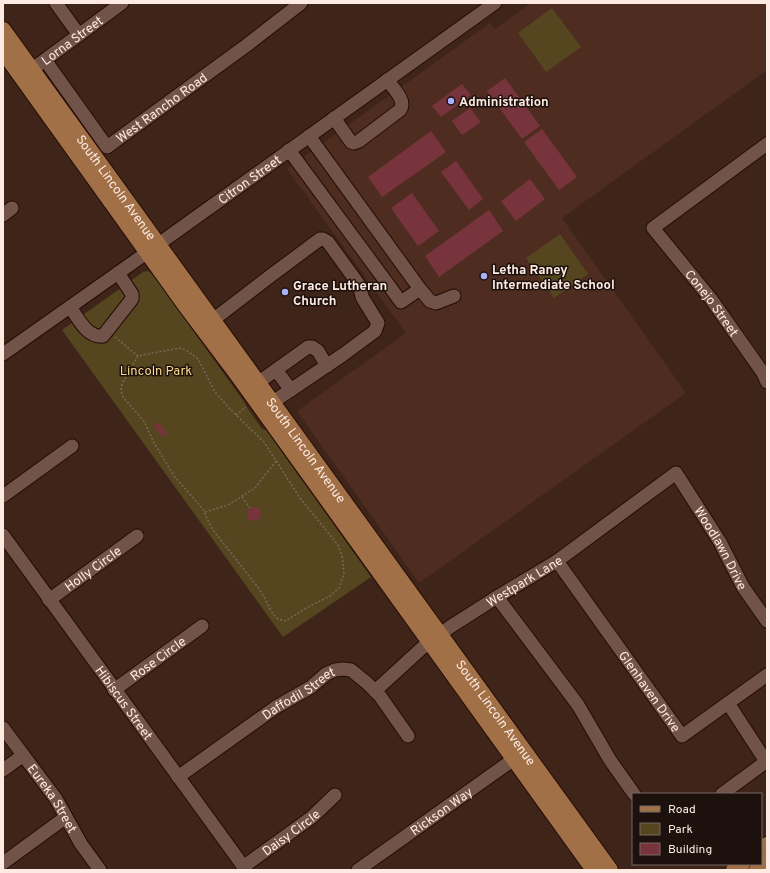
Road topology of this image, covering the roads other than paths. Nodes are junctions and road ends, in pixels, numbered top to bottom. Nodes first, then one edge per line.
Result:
1 (56, 3) edge
2 (122, 3) edge
3 (302, 3) edge
4 (495, 3) edge
5 (3, 30) edge
6 (79, 35) junction
7 (3, 52) edge
8 (45, 60) junction
9 (27, 73) junction
10 (387, 80) junction
11 (334, 118) junction
12 (309, 136) junction
13 (767, 144) edge
14 (289, 150) junction
15 (153, 248) junction
16 (118, 273) junction
17 (420, 289) junction
18 (454, 296) dead end
19 (70, 307) junction
20 (213, 320) junction
21 (3, 354) edge
22 (327, 366) junction
23 (276, 370) junction
24 (259, 382) junction
25 (767, 382) edge
26 (291, 390) junction
27 (273, 402) junction
28 (72, 446) dead end
29 (676, 474) joint
30 (3, 496) edge
31 (3, 535) edge
32 (137, 536) dead end
33 (557, 561) junction
34 (497, 597) junction
35 (49, 600) junction
36 (767, 622) edge
37 (202, 626) dead end
38 (435, 638) junction
39 (767, 675) edge
40 (114, 690) junction
41 (375, 691) junction
42 (728, 703) junction
43 (3, 728) edge
44 (408, 736) dead end
45 (519, 755) junction
46 (22, 756) junction
47 (767, 762) edge
48 (3, 770) edge
49 (178, 777) junction
50 (633, 793) edge
51 (723, 793) edge
52 (336, 795) dead end
53 (66, 817) junction
54 (767, 862) edge
55 (3, 863) edge
56 (244, 869) edge
57 (100, 870) edge
58 (358, 870) edge
59 (594, 870) edge
60 (610, 870) edge
61 (757, 870) edge

1 - 6 street
2 - 6 street, Lorna Street
3 - 8 street, West Rancho Road
4 - 10 street, Citron Street
5 - 9 main road, South Lincoln Avenue
6 - 8 street, Lorna Street
7 - 9 main road, South Lincoln Avenue
8 - 9 street, Lorna Street
9 - 15 main road, South Lincoln Avenue
10 - 11 street, Citron Street
10 - 11 street
11 - 12 street, Citron Street
12 - 14 street, Citron Street
12 - 17 street
13 - 25 street, Conejo Street
14 - 15 street, Citron Street
14 - 17 street
15 - 16 street, Citron Street
15 - 20 main road, South Lincoln Avenue
15 - 38 main road, South Lincoln Avenue
16 - 19 street, Citron Street
16 - 19 street
17 - 18 street
19 - 21 street, Citron Street
20 - 22 street
20 - 24 main road, South Lincoln Avenue
22 - 23 street
22 - 26 street
23 - 24 street
23 - 26 street
24 - 27 main road, South Lincoln Avenue
26 - 27 street
27 - 38 main road, South Lincoln Avenue
28 - 30 street
29 - 33 street, Westpark Lane
29 - 36 street, Woodlawn Drive
31 - 35 street, Hibiscus Street
32 - 35 street, Holly Circle
33 - 34 street, Westpark Lane
33 - 42 street, Glenhaven Drive
34 - 38 street, Westpark Lane
34 - 50 street
35 - 40 street, Hibiscus Street
37 - 40 street, Rose Circle
38 - 41 street, Westpark Lane
38 - 45 main road, South Lincoln Avenue
39 - 42 street
40 - 49 street, Hibiscus Street
41 - 44 street, Daffodil Street
41 - 49 street, Daffodil Street
42 - 47 street
43 - 46 street, Eureka Street
45 - 58 street, Rickson Way
45 - 59 main road, South Lincoln Avenue
45 - 60 main road, South Lincoln Avenue
46 - 48 street
46 - 53 street, Eureka Street
47 - 51 street
49 - 56 street, Hibiscus Street
52 - 56 street, Daisy Circle
53 - 55 street
53 - 57 street, Eureka Street
54 - 61 main road

